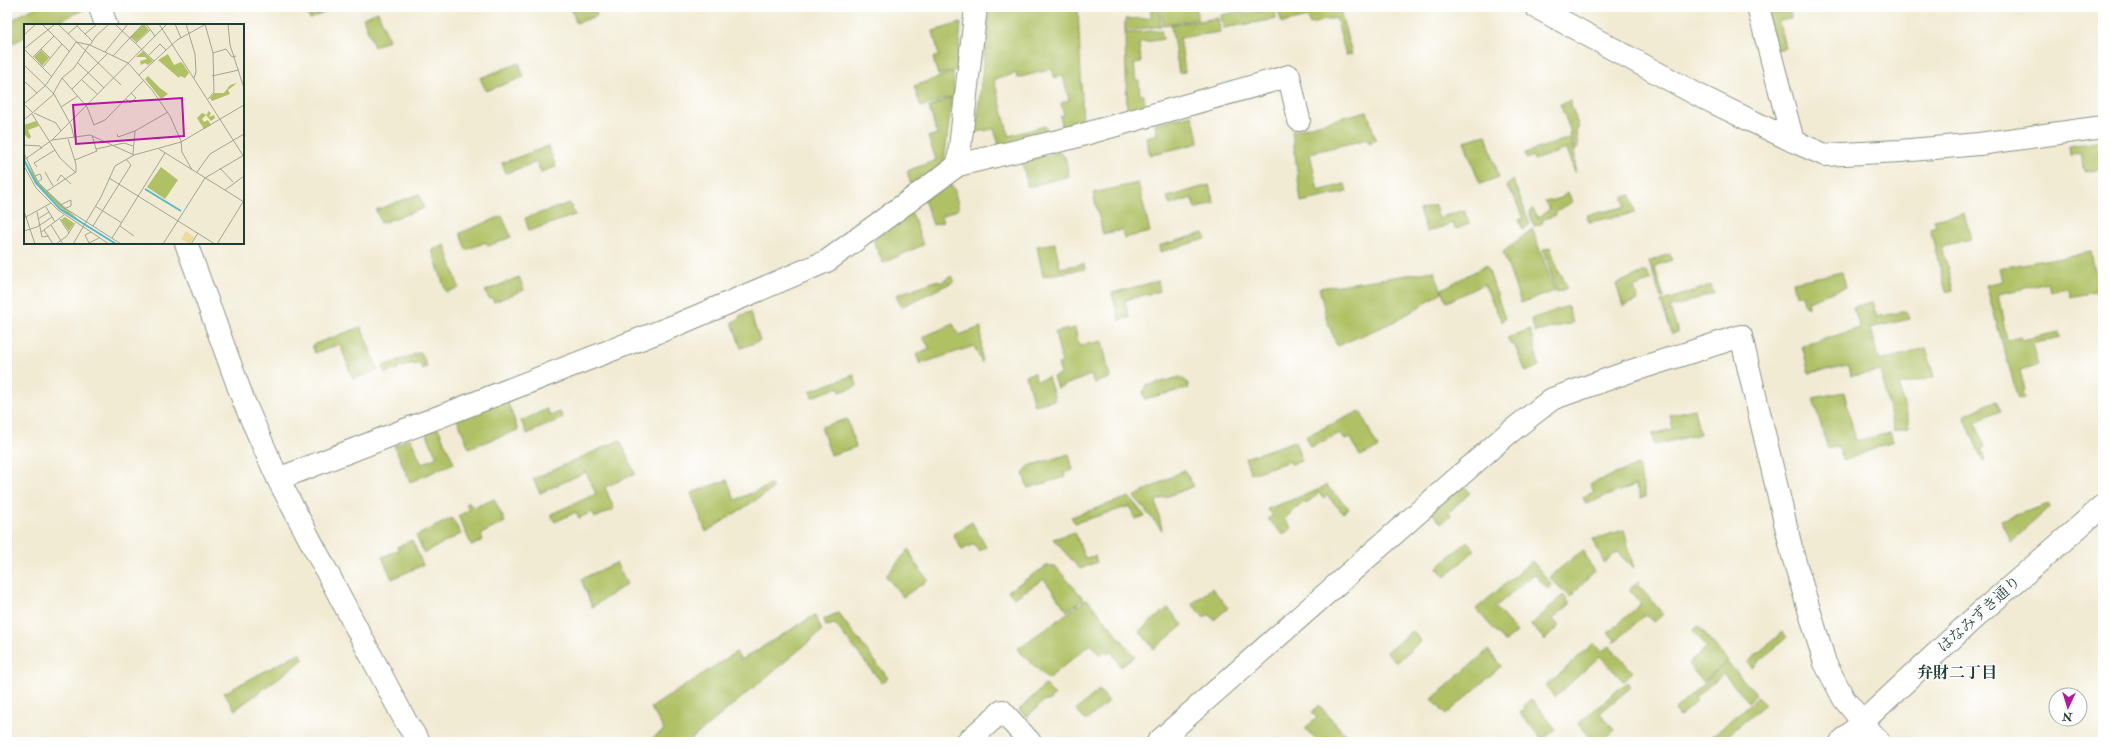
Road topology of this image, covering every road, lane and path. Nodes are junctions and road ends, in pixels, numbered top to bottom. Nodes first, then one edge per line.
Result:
1 (100, 7) edge
2 (976, 7) edge
3 (1536, 7) edge
4 (1758, 7) edge
5 (106, 24) edge
6 (1299, 120) dead end
7 (2103, 127) edge
8 (1793, 142) junction
9 (958, 165) junction
10 (186, 244) edge
11 (278, 479) junction
12 (2103, 506) edge
13 (1864, 722) junction
14 (419, 742) edge
15 (967, 742) edge
16 (1030, 742) edge
17 (1158, 742) edge
18 (1841, 742) edge
19 (1879, 742) edge

1 - 5 street
2 - 9 street
3 - 8 street
4 - 8 street
6 - 9 street
7 - 8 street
9 - 11 street
10 - 11 street
11 - 14 street
12 - 13 street, はなみずき通り
13 - 17 street
13 - 18 street, はなみずき通り
13 - 19 street
15 - 16 street

